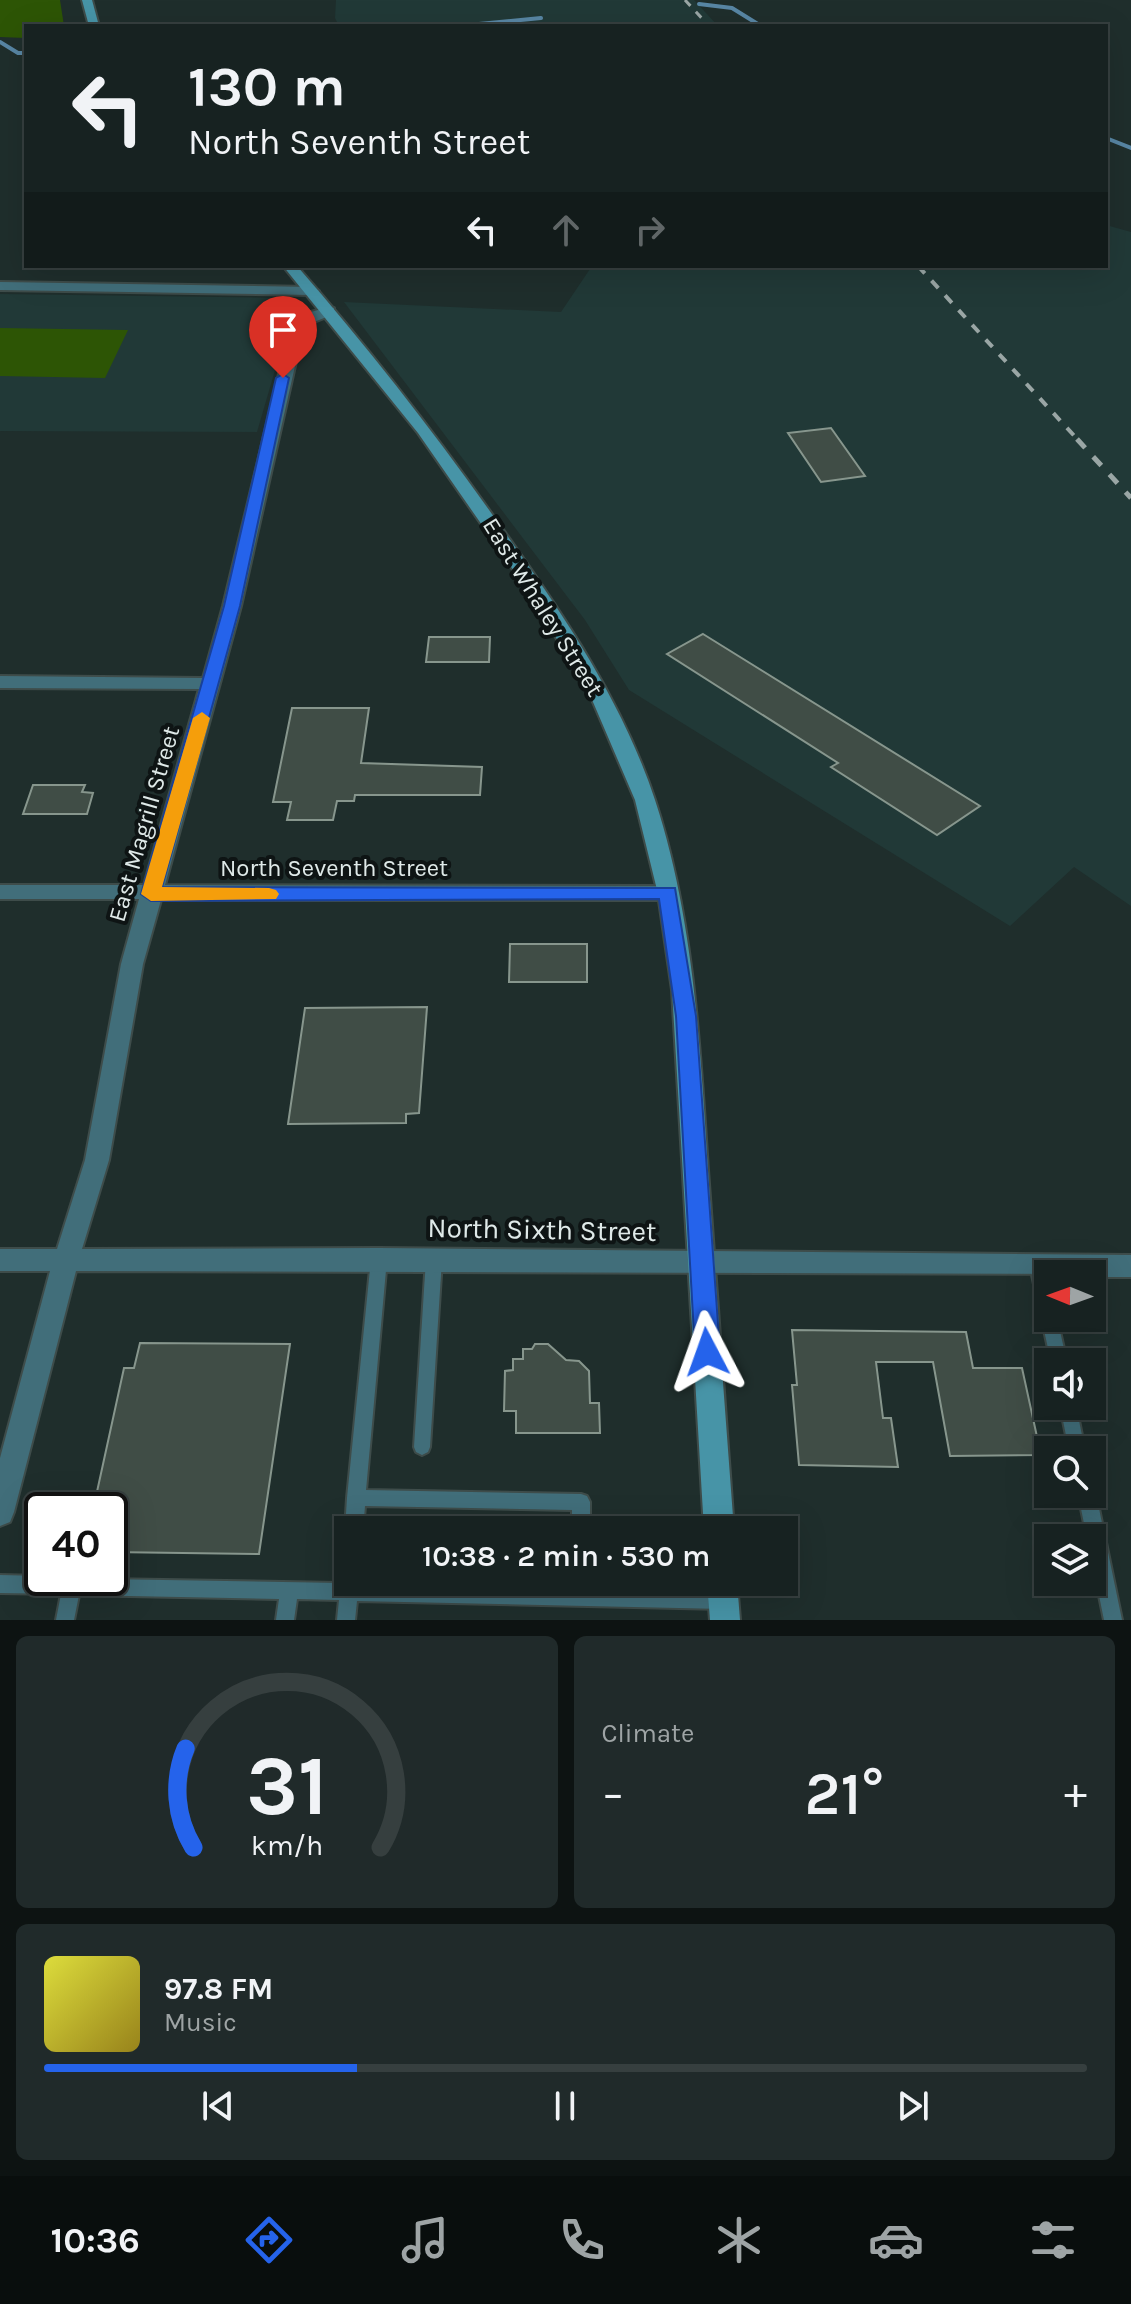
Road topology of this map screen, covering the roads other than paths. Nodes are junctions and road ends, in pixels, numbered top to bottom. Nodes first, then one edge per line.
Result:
1 (87, 0) edge
2 (93, 24) edge
3 (292, 268) edge
4 (0, 286) edge
5 (312, 291) junction
6 (329, 311) junction
7 (0, 682) edge
8 (211, 684) junction
9 (0, 892) edge
10 (668, 893) junction
11 (151, 894) junction
12 (379, 1259) junction
13 (434, 1259) junction
14 (0, 1260) edge
15 (66, 1260) junction
16 (701, 1263) junction
17 (1034, 1266) edge
18 (1106, 1266) edge
19 (1131, 1266) edge
20 (422, 1447) dead end
21 (356, 1498) junction
22 (1090, 1508) edge
23 (0, 1512) edge
24 (355, 1516) edge
25 (581, 1516) edge
26 (718, 1516) edge
27 (0, 1584) edge
28 (24, 1585) edge
29 (128, 1587) edge
30 (334, 1588) edge
31 (289, 1591) junction
32 (70, 1596) edge
33 (348, 1596) edge
34 (659, 1596) edge
35 (724, 1601) edge
36 (65, 1620) edge
37 (285, 1620) edge
38 (346, 1620) edge
39 (1113, 1620) edge

1 - 2 street
3 - 5 street, East Whaley Street
4 - 5 street
5 - 6 street, East Whaley Street
6 - 8 street, East Magrill Street
6 - 10 street, East Whaley Street
7 - 8 street
8 - 11 street, East Magrill Street
9 - 11 street, North Seventh Street
10 - 11 street, North Seventh Street
10 - 16 street, East Whaley Street
11 - 15 street, East Magrill Street
12 - 13 street, North Sixth Street
12 - 15 street, North Sixth Street
12 - 21 lane
13 - 16 street, North Sixth Street
13 - 20 lane
14 - 15 street, North Sixth Street
15 - 23 street, East Magrill Street
16 - 17 street, North Sixth Street
16 - 26 street, East Whaley Street
18 - 19 street, North Sixth Street
21 - 24 lane
21 - 25 lane
22 - 39 lane
27 - 28 lane
29 - 31 lane
30 - 31 lane
31 - 37 lane
32 - 36 lane
33 - 38 lane
34 - 35 lane

